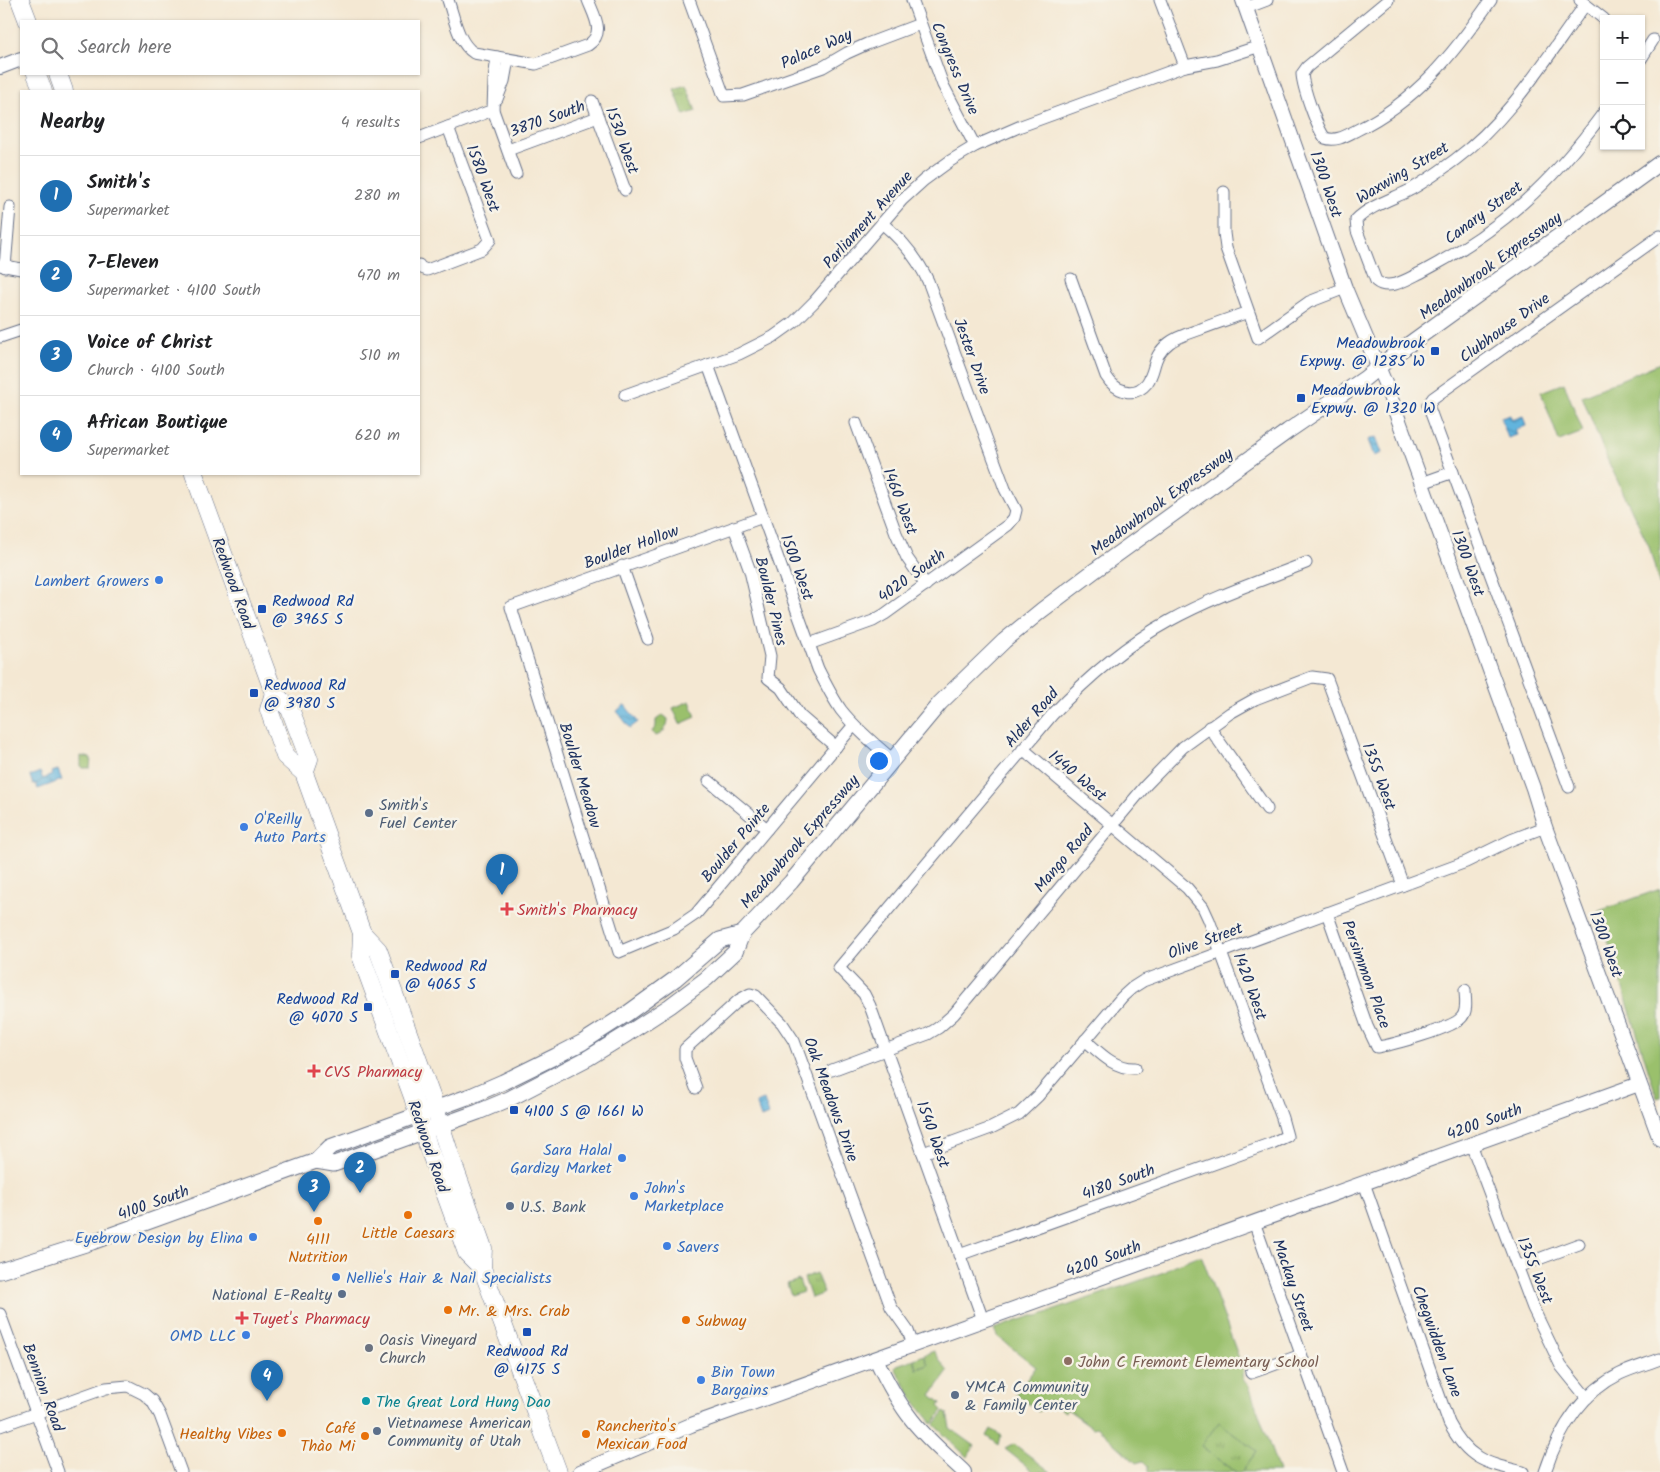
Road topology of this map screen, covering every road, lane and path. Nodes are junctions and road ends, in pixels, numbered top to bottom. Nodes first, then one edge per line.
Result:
1 (20, 0) edge
2 (448, 0) edge
3 (588, 0) edge
4 (689, 0) edge
5 (912, 0) edge
6 (1160, 0) edge
7 (1267, 0) edge
8 (1388, 0) edge
9 (1491, 0) edge
10 (1583, 2) edge
11 (1245, 4) edge
12 (1600, 16) edge
13 (28, 20) edge
14 (920, 24) junction
15 (1656, 41) edge
16 (1260, 46) junction
17 (1645, 54) edge
18 (502, 58) junction
19 (20, 60) edge
20 (1185, 66) junction
21 (0, 67) edge
22 (36, 75) edge
23 (58, 75) edge
24 (42, 90) edge
25 (64, 90) edge
26 (592, 101) dead end
27 (494, 110) junction
28 (598, 117) junction
29 (1600, 117) edge
30 (448, 127) junction
31 (420, 138) edge
32 (975, 146) junction
33 (508, 150) junction
34 (1660, 163) edge
35 (516, 174) dead end
36 (625, 190) dead end
37 (1224, 192) dead end
38 (10, 207) dead end
39 (882, 223) junction
40 (1660, 236) edge
41 (3, 266) edge
42 (420, 266) edge
43 (20, 269) edge
44 (1071, 279) dead end
45 (1381, 285) joint
46 (1345, 288) junction
47 (1248, 312) junction
48 (20, 330) edge
49 (0, 337) edge
50 (708, 365) junction
51 (1378, 368) junction
52 (625, 395) dead end
53 (856, 423) dead end
54 (1453, 472) junction
55 (194, 475) edge
56 (1422, 483) junction
57 (1016, 510) joint
58 (763, 516) junction
59 (734, 527) junction
60 (1306, 563) dead end
61 (622, 566) junction
62 (926, 585) junction
63 (511, 607) joint
64 (648, 639) dead end
65 (809, 644) junction
66 (1327, 679) joint
67 (854, 725) junction
68 (1209, 727) junction
69 (836, 747) junction
70 (1023, 749) junction
71 (892, 759) junction
72 (709, 781) dead end
73 (1569, 786) dead end
74 (1267, 810) dead end
75 (1112, 824) junction
76 (1545, 827) junction
77 (767, 829) junction
78 (1403, 885) junction
79 (1327, 913) junction
80 (742, 934) junction
81 (619, 952) joint
82 (1221, 952) junction
83 (839, 968) joint
84 (675, 979) junction
85 (1465, 990) dead end
86 (636, 1028) junction
87 (1085, 1040) junction
88 (886, 1050) junction
89 (1135, 1068) dead end
90 (832, 1070) dead end
91 (1639, 1084) junction
92 (696, 1088) dead end
93 (426, 1111) junction
94 (440, 1126) junction
95 (424, 1132) junction
96 (1287, 1136) joint
97 (1660, 1139) edge
98 (1471, 1144) junction
99 (923, 1153) junction
100 (316, 1161) junction
101 (1364, 1182) junction
102 (1254, 1222) junction
103 (1579, 1244) dead end
104 (960, 1255) junction
105 (1517, 1267) junction
106 (482, 1268) junction
107 (0, 1271) edge
108 (0, 1314) edge
109 (982, 1320) junction
110 (913, 1345) junction
111 (1301, 1355) junction
112 (876, 1359) junction
113 (1660, 1359) edge
114 (1251, 1373) dead end
115 (1587, 1398) junction
116 (37, 1413) junction
117 (0, 1426) edge
118 (58, 1472) edge
119 (181, 1472) edge
120 (558, 1472) edge
121 (580, 1472) edge
122 (964, 1472) edge
123 (1343, 1472) edge
124 (1523, 1472) edge
125 (1545, 1472) edge

1 - 13 main road
2 - 18 street
3 - 18 street
4 - 14 street, Palace Way
5 - 14 street, Congress Drive
6 - 20 street
7 - 11 street
8 - 9 street
10 - 12 street
10 - 45 street, Waxwing Street
11 - 16 street, 1300 West
14 - 32 street, Congress Drive
15 - 17 street
16 - 20 street, Parliament Avenue
16 - 46 street, 1300 West
18 - 27 street
19 - 21 street
20 - 32 street, Parliament Avenue
22 - 24 main road
23 - 25 main road
26 - 28 street, 1530 West
27 - 30 street
27 - 33 street
28 - 33 street, 3870 South
28 - 36 street, 1530 West
29 - 45 street, Canary Street
30 - 31 street
30 - 42 street, 1580 West
32 - 39 street, Parliament Avenue
33 - 35 street
34 - 51 main road, Meadowbrook Expressway
37 - 47 street
38 - 41 street
39 - 50 street, Parliament Avenue
39 - 57 street, Jester Drive
40 - 54 street, Clubhouse Drive
41 - 43 street
44 - 47 street
46 - 47 street
46 - 51 street, 1300 West
48 - 49 street
50 - 52 street, Parliament Avenue
50 - 58 street, 1500 West
51 - 56 street, 1300 West
51 - 71 main road, Meadowbrook Expressway
53 - 62 street, 1460 West
54 - 56 street
54 - 73 street, Clubhouse Drive
55 - 93 main road, Redwood Road
56 - 76 street, 1300 West
57 - 62 street, 4020 South
58 - 59 street, Boulder Hollow
58 - 65 street, 1500 West
59 - 61 street, Boulder Hollow
59 - 69 street, Boulder Pines
60 - 70 street, Alder Road
61 - 63 street, Boulder Hollow
61 - 64 street
62 - 65 street, 4020 South
63 - 81 street, Boulder Meadow
65 - 67 street, 1500 West
66 - 68 street, Mango Road
66 - 78 street, 1355 West
67 - 69 street, Boulder Pointe
67 - 71 street, 1500 West
68 - 74 street
68 - 75 street, Mango Road
69 - 77 street, Boulder Pointe
70 - 75 street, 1440 West
70 - 83 street, Alder Road
71 - 80 main road, Meadowbrook Expressway
72 - 77 street
75 - 82 street, 1420 West
75 - 88 street, Mango Road
76 - 78 street, Olive Street
76 - 91 street, 1300 West
77 - 81 street, Boulder Pointe
78 - 79 street, Olive Street
79 - 82 street, Olive Street
79 - 85 street, Persimmon Place
80 - 84 main road, Meadowbrook Expressway
80 - 86 main road, Meadowbrook Expressway
82 - 87 street, Olive Street
82 - 96 street, 1420 West
83 - 88 street, 1540 West
84 - 86 main road
84 - 93 main road, Meadowbrook Expressway
86 - 94 main road, Meadowbrook Expressway
87 - 89 street
87 - 99 street, Olive Street
88 - 90 street, Mango Road
88 - 99 street, 1540 West
91 - 97 street, 1300 West
91 - 98 street, 4200 South
92 - 110 street, Oak Meadows Drive
93 - 94 main road, Redwood Road
93 - 95 main road, Redwood Road
93 - 100 main road, 4100 South
94 - 95 main road, Meadowbrook Expressway
94 - 106 main road, Redwood Road
95 - 100 main road, 4100 South
95 - 106 main road, Redwood Road
96 - 104 street, 4180 South
98 - 101 street, 4200 South
98 - 105 street, 1355 West
99 - 104 street, 1540 West
100 - 107 main road, 4100 South
101 - 102 street, 4200 South
101 - 124 street, Chegwidden Lane
102 - 109 street, 4200 South
102 - 111 street, Mackay Street
103 - 105 street
104 - 109 street, 1540 West
105 - 115 street, 1355 West
106 - 120 main road, Redwood Road
108 - 116 street, Bennion Road
109 - 110 street, 4200 South
110 - 112 street, 4200 South
111 - 114 street
111 - 123 street, Mackay Street
112 - 121 street, 4200 South
112 - 122 street
113 - 115 street
115 - 125 street
116 - 117 street
116 - 118 street, Bennion Road
116 - 119 street

